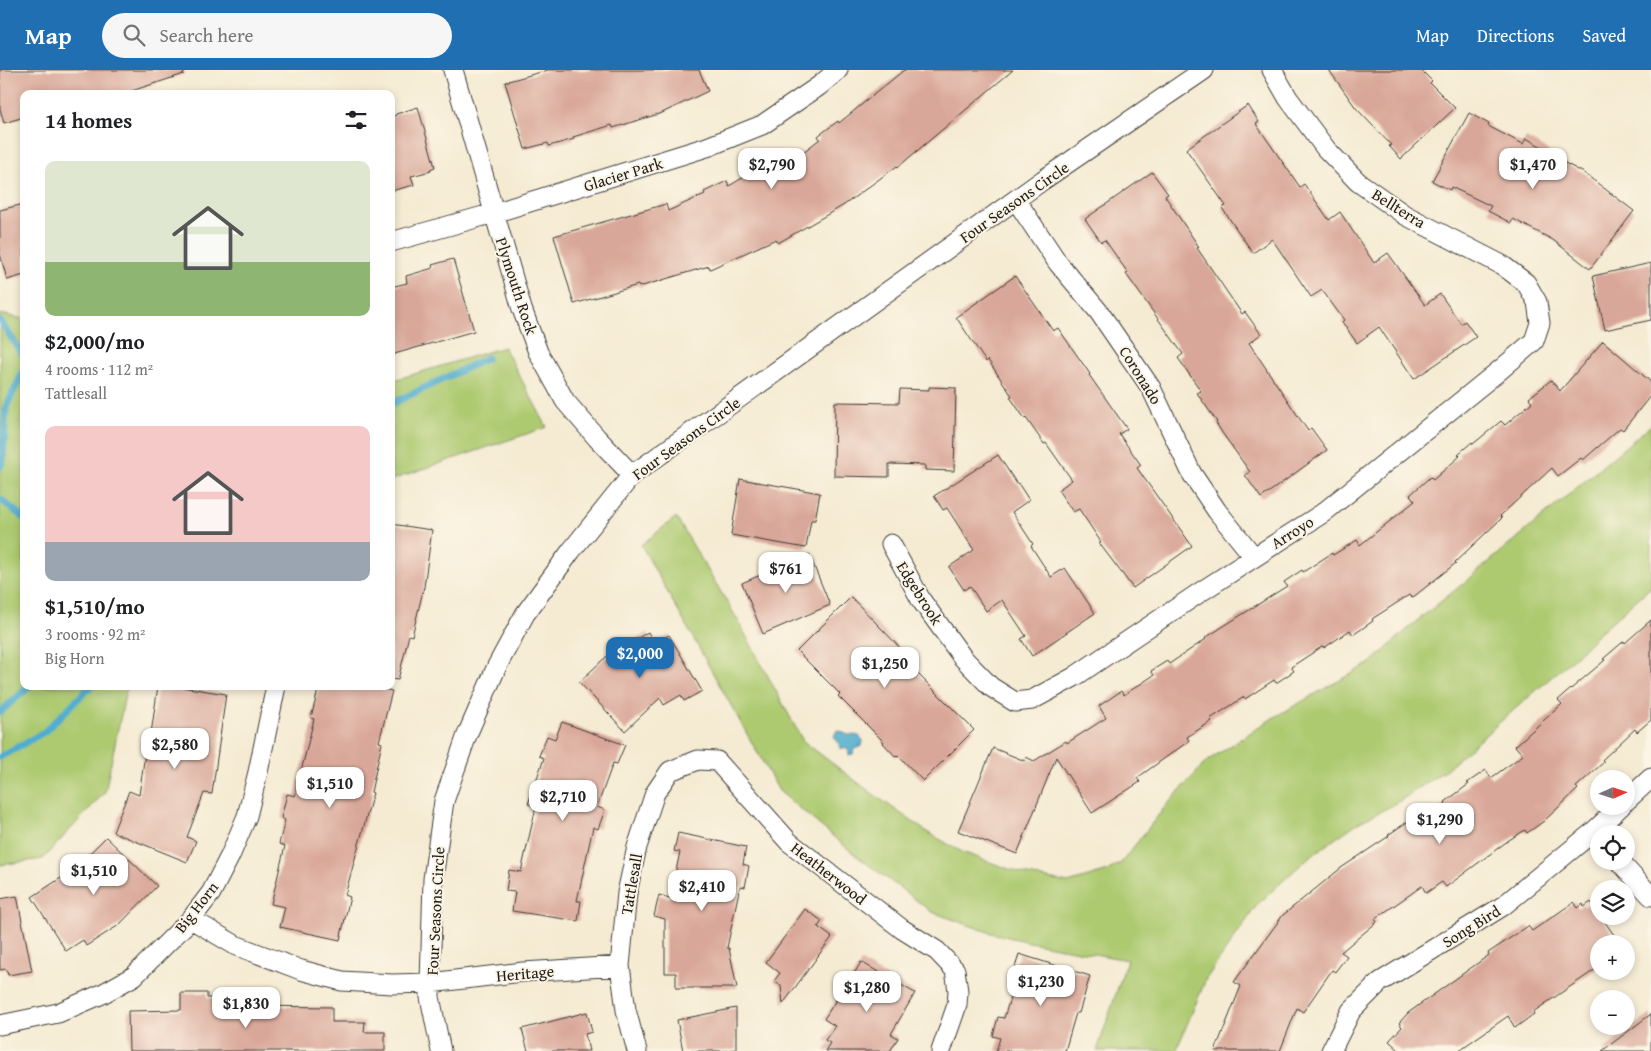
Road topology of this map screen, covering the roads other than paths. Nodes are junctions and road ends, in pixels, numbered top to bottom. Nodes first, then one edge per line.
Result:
1 (453, 70) edge
2 (838, 70) edge
3 (1204, 70) edge
4 (1272, 70) edge
5 (1016, 200) junction
6 (494, 214) junction
7 (395, 241) edge
8 (1540, 323) joint
9 (632, 475) junction
10 (891, 544) dead end
11 (1254, 557) junction
12 (275, 690) edge
13 (1015, 702) joint
14 (717, 761) joint
15 (1651, 778) edge
16 (1635, 793) edge
17 (1613, 815) edge
18 (1605, 825) edge
19 (1590, 840) edge
20 (1628, 870) edge
21 (1651, 896) edge
22 (191, 919) junction
23 (620, 966) junction
24 (430, 983) junction
25 (0, 1026) edge
26 (441, 1051) edge
27 (636, 1051) edge
28 (940, 1051) edge
29 (1330, 1051) edge

1 - 6 street, Plymouth Rock
2 - 6 street, Glacier Park
3 - 5 street, Four Seasons Circle
4 - 8 street, Bellterra
5 - 9 street, Four Seasons Circle
5 - 11 street, Coronado
6 - 7 street, Glacier Park
6 - 9 street, Plymouth Rock
8 - 11 street, Arroyo
9 - 24 street, Four Seasons Circle
10 - 13 street, Edgebrook
11 - 13 street, Arroyo
12 - 22 street, Big Horn
14 - 23 street, Tattlesall
14 - 28 street, Heatherwood
15 - 16 street
17 - 18 street, Song Bird
19 - 29 street, Song Bird
20 - 21 street
22 - 24 street, Heritage
22 - 25 street, Big Horn
23 - 24 street, Heritage
23 - 27 street, Tattlesall
24 - 26 street, Four Seasons Circle

